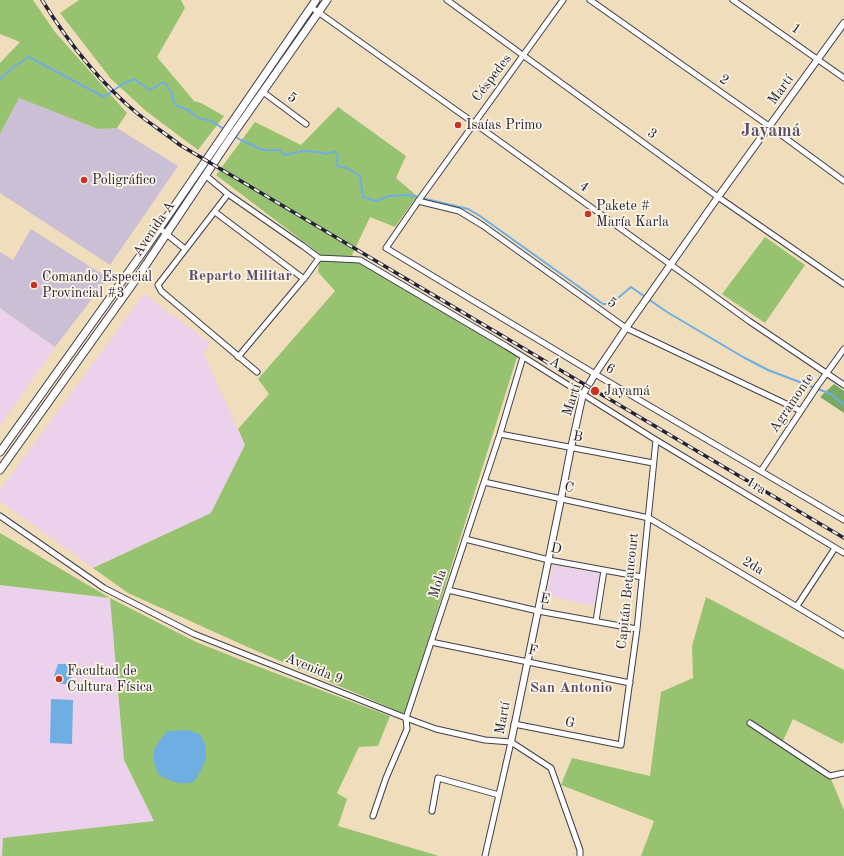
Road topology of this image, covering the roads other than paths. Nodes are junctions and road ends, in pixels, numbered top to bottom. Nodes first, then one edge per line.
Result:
1 (316, 0) edge
2 (327, 0) edge
3 (447, 0) edge
4 (563, 0) edge
5 (590, 0) edge
6 (733, 0) edge
7 (310, 7) junction
8 (318, 12) junction
9 (844, 23) edge
10 (524, 56) junction
11 (818, 59) junction
12 (844, 78) edge
13 (263, 92) junction
14 (474, 123) junction
15 (306, 124) dead end
16 (769, 126) junction
17 (205, 176) junction
18 (844, 181) edge
19 (228, 194) junction
20 (718, 197) junction
21 (419, 201) junction
22 (214, 212) junction
23 (159, 228) junction
24 (167, 234) junction
25 (386, 248) joint
26 (185, 249) junction
27 (319, 258) junction
28 (671, 264) junction
29 (304, 279) junction
30 (844, 284) edge
31 (626, 328) junction
32 (844, 349) edge
33 (238, 356) junction
34 (523, 357) junction
35 (257, 372) dead end
36 (826, 373) junction
37 (595, 374) junction
38 (844, 385) edge
39 (583, 394) junction
40 (801, 411) junction
41 (500, 434) junction
42 (656, 440) junction
43 (571, 448) junction
44 (0, 452) edge
45 (653, 463) junction
46 (0, 470) edge
47 (761, 471) junction
48 (484, 482) junction
49 (562, 499) junction
50 (0, 516) edge
51 (649, 518) junction
52 (844, 520) edge
53 (465, 539) junction
54 (835, 548) junction
55 (844, 553) edge
56 (549, 560) junction
57 (604, 570) junction
58 (642, 577) junction
59 (448, 590) junction
60 (797, 606) junction
61 (538, 610) junction
62 (596, 621) junction
63 (637, 629) junction
64 (844, 635) edge
65 (431, 642) junction
66 (526, 662) junction
67 (630, 683) junction
68 (406, 718) junction
69 (750, 723) dead end
70 (514, 724) junction
71 (511, 742) junction
72 (622, 745) joint
73 (844, 773) edge
74 (499, 795) junction
75 (432, 811) dead end
76 (373, 816) dead end
77 (485, 856) edge
78 (580, 856) edge

1 - 7 main road, Avenida A
2 - 8 main road, Avenida A
3 - 10 street, 3
4 - 10 street, Céspedes
5 - 16 street, 2
6 - 11 street, 1
7 - 8 street, 4
7 - 23 main road, Avenida A
8 - 13 main road, Avenida A
8 - 14 street, 4
9 - 11 street, Martí
10 - 14 street, Céspedes
10 - 20 street, 3
11 - 12 street, 1
11 - 16 street, Martí
13 - 15 street, 5
13 - 17 main road, Avenida A
14 - 21 street, Céspedes
14 - 28 street, 4
16 - 18 street, 2
16 - 20 street, Martí
17 - 19 street
17 - 24 main road, Avenida A
19 - 22 street
19 - 27 street
20 - 28 street, Martí
20 - 30 street, 3
21 - 25 street, Céspedes
21 - 31 street, 5
22 - 26 street
22 - 29 street
23 - 24 street
23 - 44 main road, Avenida A
24 - 26 street
24 - 46 main road, Avenida A
25 - 37 street, 6
26 - 33 street
27 - 29 street
27 - 34 street, A
28 - 31 street, Martí
28 - 36 street, 4
29 - 33 street
31 - 37 street, Martí
31 - 40 street, 5
32 - 36 street, Agramonte
33 - 35 street
34 - 39 street, A
34 - 41 street, Mola
36 - 38 street, 4
36 - 40 street, Agramonte
37 - 39 street, Martí
37 - 47 street, 6
39 - 42 street, A
39 - 43 street, Martí
40 - 47 street, Agramonte
41 - 43 street, B
41 - 48 street, Mola
42 - 45 street, Capitán Betancourt
42 - 54 street, 1ra
43 - 45 street, B
43 - 49 street, Martí
45 - 51 street, Capitán Betancourt
47 - 52 street, 6
48 - 49 street, C
48 - 53 street, Mola
49 - 51 street, C
49 - 56 street, Martí
50 - 68 street, Avenida 9
51 - 58 street, Capitán Betancourt
51 - 60 street, 2da
53 - 56 street, D
53 - 59 street, Mola
54 - 55 street, 1ra
54 - 60 street
56 - 57 street, D
56 - 61 street, Martí
57 - 58 street, D
57 - 62 street
58 - 63 street, Capitán Betancourt
59 - 61 street, E
59 - 65 street, Mola
60 - 64 street, 2da
61 - 62 street, E
61 - 66 street, Martí
62 - 63 street, E
63 - 67 street, Capitán Betancourt
65 - 66 street, F
65 - 68 street, Mola
66 - 67 street, F
66 - 70 street, Martí
67 - 72 street, Capitán Betancourt
68 - 71 street, Avenida 9
68 - 76 street, Mola
69 - 73 street
70 - 71 street, Martí
70 - 72 street, G
71 - 74 street, Martí
71 - 78 street, Avenida 9
74 - 75 street
74 - 77 street, Martí

